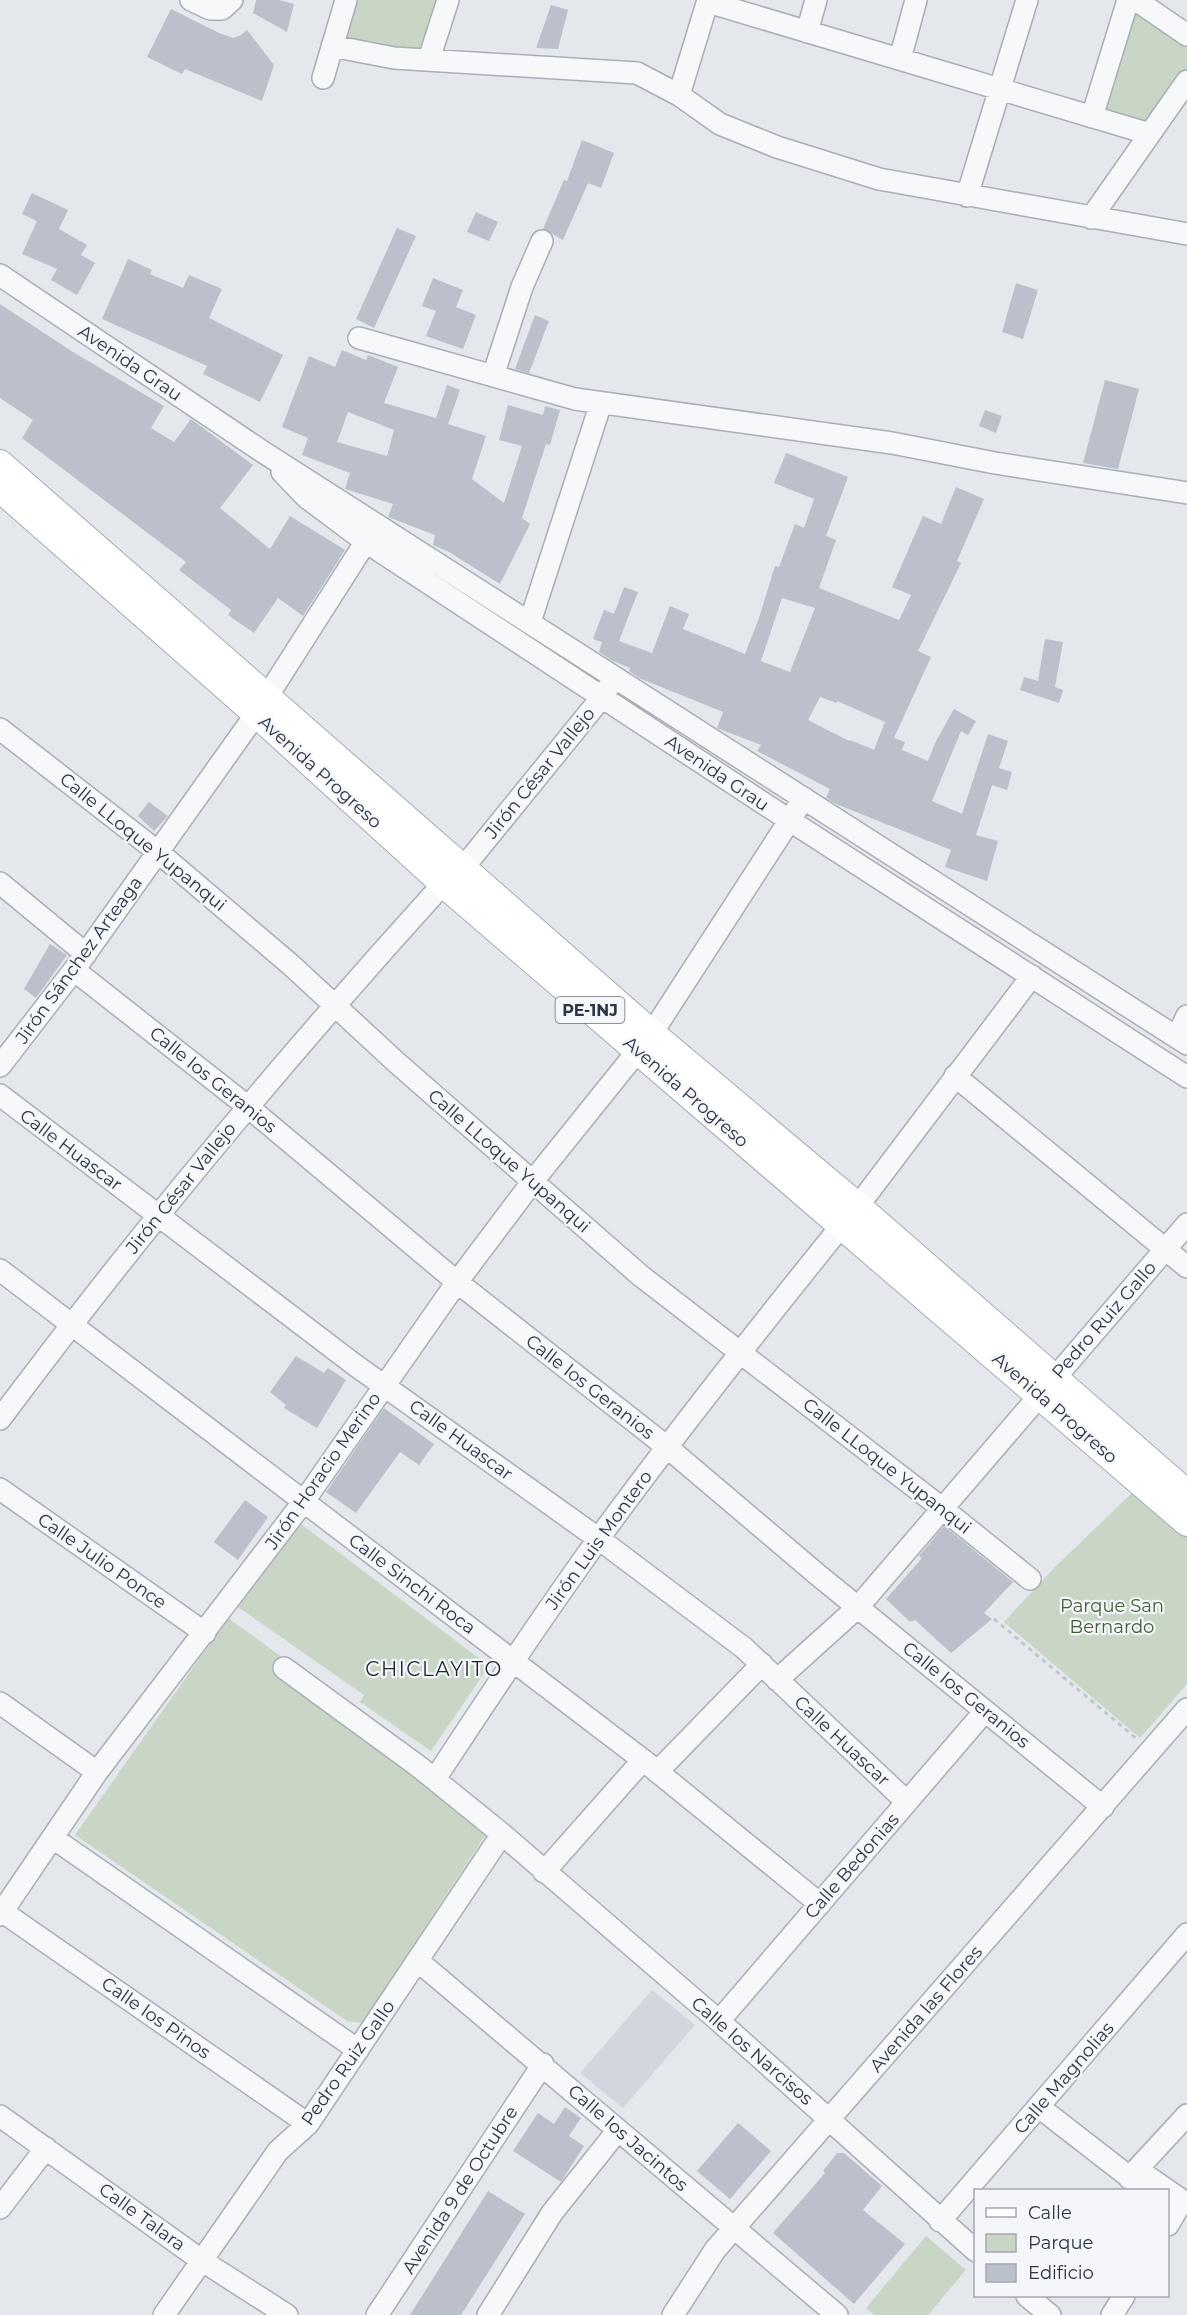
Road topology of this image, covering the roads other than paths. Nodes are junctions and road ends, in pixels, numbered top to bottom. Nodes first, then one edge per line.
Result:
1 (191, 0) edge
2 (232, 0) edge
3 (346, 0) edge
4 (448, 0) edge
5 (816, 0) edge
6 (916, 0) edge
7 (1027, 0) edge
8 (1128, 0) edge
9 (1136, 0) edge
10 (708, 1) edge
11 (807, 32) junction
12 (1187, 35) edge
13 (332, 46) junction
14 (429, 59) junction
15 (900, 59) junction
16 (322, 78) dead end
17 (1187, 81) edge
18 (1000, 89) junction
19 (679, 95) junction
20 (1092, 117) junction
21 (1150, 134) junction
22 (967, 196) junction
23 (1091, 218) junction
24 (1187, 234) edge
25 (542, 241) dead end
26 (0, 275) edge
27 (359, 338) dead end
28 (493, 376) junction
29 (601, 403) junction
30 (261, 450) junction
31 (0, 463) edge
32 (0, 489) edge
33 (1187, 493) edge
34 (376, 523) junction
35 (366, 542) junction
36 (530, 622) junction
37 (615, 676) junction
38 (602, 697) junction
39 (262, 706) junction
40 (0, 729) edge
41 (804, 798) junction
42 (789, 820) junction
43 (159, 852) junction
44 (463, 868) junction
45 (0, 883) edge
46 (443, 884) junction
47 (80, 962) junction
48 (1032, 976) junction
49 (334, 1005) junction
50 (1187, 1016) edge
51 (1182, 1040) edge
52 (645, 1041) junction
53 (0, 1066) edge
54 (955, 1076) junction
55 (1187, 1077) edge
56 (0, 1095) edge
57 (248, 1106) junction
58 (533, 1181) junction
59 (158, 1216) junction
60 (850, 1216) junction
61 (1187, 1224) edge
62 (1166, 1250) junction
63 (1187, 1267) edge
64 (0, 1270) edge
65 (457, 1282) junction
66 (71, 1324) junction
67 (740, 1352) junction
68 (384, 1386) junction
69 (1047, 1386) junction
70 (0, 1419) edge
71 (667, 1447) junction
72 (0, 1489) edge
73 (1187, 1493) edge
74 (304, 1501) junction
75 (943, 1509) junction
76 (1187, 1523) edge
77 (599, 1539) junction
78 (1030, 1579) dead end
79 (858, 1607) junction
80 (205, 1633) junction
81 (513, 1660) junction
82 (762, 1664) junction
83 (284, 1668) dead end
84 (777, 1680) junction
85 (0, 1702) edge
86 (985, 1711) junction
87 (1184, 1718) edge
88 (650, 1766) junction
89 (97, 1772) junction
90 (435, 1779) junction
91 (907, 1802) junction
92 (1103, 1807) junction
93 (502, 1834) junction
94 (53, 1838) junction
95 (544, 1872) junction
96 (819, 1904) junction
97 (2, 1913) edge
98 (1187, 1934) edge
99 (418, 1961) junction
100 (720, 2021) junction
101 (358, 2050) junction
102 (543, 2064) junction
103 (1039, 2107) junction
104 (1187, 2115) edge
105 (0, 2116) edge
106 (830, 2119) junction
107 (308, 2124) junction
108 (618, 2130) junction
109 (46, 2148) junction
110 (1137, 2179) edge
111 (1150, 2189) edge
112 (0, 2208) edge
113 (940, 2221) junction
114 (734, 2229) junction
115 (974, 2250) edge
116 (201, 2260) junction
117 (1029, 2297) edge
118 (1123, 2297) edge
119 (164, 2315) edge
120 (287, 2315) edge
121 (377, 2315) edge
122 (488, 2315) edge
123 (673, 2315) edge
124 (837, 2315) edge
125 (1050, 2315) edge
126 (1112, 2315) edge

1 - 2 street
3 - 13 street
4 - 14 street
5 - 11 street
6 - 15 street
7 - 18 street
8 - 20 street
9 - 12 street
10 - 11 street
10 - 19 street
11 - 15 street
13 - 14 street
13 - 16 street
14 - 19 street
15 - 18 street
17 - 21 street
18 - 20 street
18 - 22 street
19 - 22 street
20 - 21 street
21 - 23 street
22 - 23 street
23 - 24 street
25 - 28 street
26 - 30 street, Avenida Grau
27 - 28 street
28 - 29 street
29 - 33 street
29 - 36 street
30 - 34 street, Avenida Grau
30 - 35 street, Avenida Grau
31 - 39 main road, Avenida Progreso / PE-1NJ
32 - 39 main road, Avenida Progreso / PE-1NJ
34 - 35 street, Jirón Sánchez Arteaga
34 - 36 street, Avenida Grau
35 - 38 street, Avenida Grau
35 - 39 street, Jirón Sánchez Arteaga
36 - 37 street, Avenida Grau
37 - 38 street, Jirón César Vallejo
37 - 41 street, Avenida Grau
38 - 42 street, Avenida Grau
38 - 44 street, Jirón César Vallejo
39 - 43 street, Jirón Sánchez Arteaga
39 - 44 main road, Avenida Progreso / PE-1NJ
39 - 46 main road, Avenida Progreso / PE-1NJ
40 - 43 street, Calle LLoque Yupanqui
41 - 42 street, Jirón Horacio Merino
41 - 51 street, Avenida Grau
42 - 48 street, Avenida Grau
42 - 52 street, Jirón Horacio Merino
43 - 47 street, Jirón Sánchez Arteaga
43 - 49 street, Calle LLoque Yupanqui
44 - 52 main road, Avenida Progreso / PE-1NJ
45 - 47 street, Calle los Geranios
46 - 49 street, Jirón César Vallejo
46 - 52 main road, Avenida Progreso / PE-1NJ
47 - 53 street, Jirón Sánchez Arteaga
47 - 57 street, Calle los Geranios
48 - 54 street, Jirón Luis Montero
48 - 55 street, Avenida Grau
49 - 57 street, Jirón César Vallejo
49 - 58 street, Calle LLoque Yupanqui
50 - 51 street
52 - 58 street, Jirón Horacio Merino
52 - 60 main road, Avenida Progreso / PE-1NJ
54 - 60 street, Jirón Luis Montero
54 - 62 street
56 - 59 street, Calle Huascar
57 - 59 street, Jirón César Vallejo
57 - 65 street, Calle los Geranios
58 - 65 street, Jirón Horacio Merino
58 - 67 street, Calle LLoque Yupanqui
59 - 66 street, Jirón César Vallejo
59 - 68 street, Calle Huascar
60 - 67 street, Jirón Luis Montero
60 - 69 main road, Avenida Progreso / PE-1NJ
61 - 62 street, Pedro Ruiz Gallo
62 - 63 street
62 - 69 street, Pedro Ruiz Gallo
64 - 66 street, Calle Sinchi Roca
65 - 68 street, Jirón Horacio Merino
65 - 71 street, Calle los Geranios
66 - 70 street, Jirón César Vallejo
66 - 74 street, Calle Sinchi Roca
67 - 71 street, Jirón Luis Montero
67 - 75 street, Calle LLoque Yupanqui
68 - 74 street, Jirón Horacio Merino
68 - 77 street, Calle Huascar
69 - 73 main road, Avenida Progreso / PE-1NJ
69 - 75 street, Pedro Ruiz Gallo
69 - 76 main road, Avenida Progreso / PE-1NJ
71 - 77 street, Jirón Luis Montero
71 - 79 street, Calle los Geranios
72 - 80 street, Calle Julio Ponce
74 - 80 street, Jirón Horacio Merino
74 - 81 street, Calle Sinchi Roca
75 - 78 street, Calle LLoque Yupanqui
75 - 79 street, Pedro Ruiz Gallo
77 - 81 street, Jirón Luis Montero
77 - 82 street, Calle Huascar
79 - 84 street, Pedro Ruiz Gallo
79 - 86 street, Calle los Geranios
80 - 89 street, Jirón Horacio Merino
81 - 88 street, Calle Sinchi Roca
81 - 90 street, Jirón Luis Montero
82 - 84 street, Calle Huascar
82 - 88 street
83 - 90 street
84 - 91 street, Calle Huascar
85 - 89 street
86 - 91 street, Calle Bedonias
86 - 92 street, Calle los Geranios
87 - 92 street, Avenida las Flores
88 - 95 street
88 - 96 street, Calle Sinchi Roca
89 - 94 street, Jirón Horacio Merino
90 - 93 street
91 - 96 street, Calle Bedonias
92 - 106 street, Avenida las Flores
93 - 95 street, Calle los Narcisos
93 - 99 street, Pedro Ruiz Gallo
94 - 97 street, Jirón Horacio Merino
94 - 101 street
95 - 100 street, Calle los Narcisos
96 - 100 street, Calle Bedonias
97 - 107 street, Calle los Pinos
98 - 103 street, Calle Magnolias
99 - 101 street, Pedro Ruiz Gallo
99 - 102 street, Calle los Jacintos
100 - 106 street, Calle los Narcisos
101 - 107 street, Pedro Ruiz Gallo
102 - 108 street, Calle los Jacintos
102 - 121 street, Avenida 9 de Octubre
103 - 110 street
103 - 113 street, Calle Magnolias
104 - 110 street
105 - 109 street, Calle Talara
106 - 113 street, Calle los Narcisos
106 - 114 street, Avenida las Flores
107 - 116 street, Pedro Ruiz Gallo
108 - 114 street, Calle los Jacintos
108 - 122 street
109 - 112 street
109 - 116 street, Calle Talara
110 - 111 street
113 - 115 street, Calle los Narcisos
114 - 123 street, Avenida las Flores
114 - 124 street, Calle los Jacintos
116 - 119 street, Pedro Ruiz Gallo
116 - 120 street, Calle Talara
117 - 125 street
118 - 126 street

